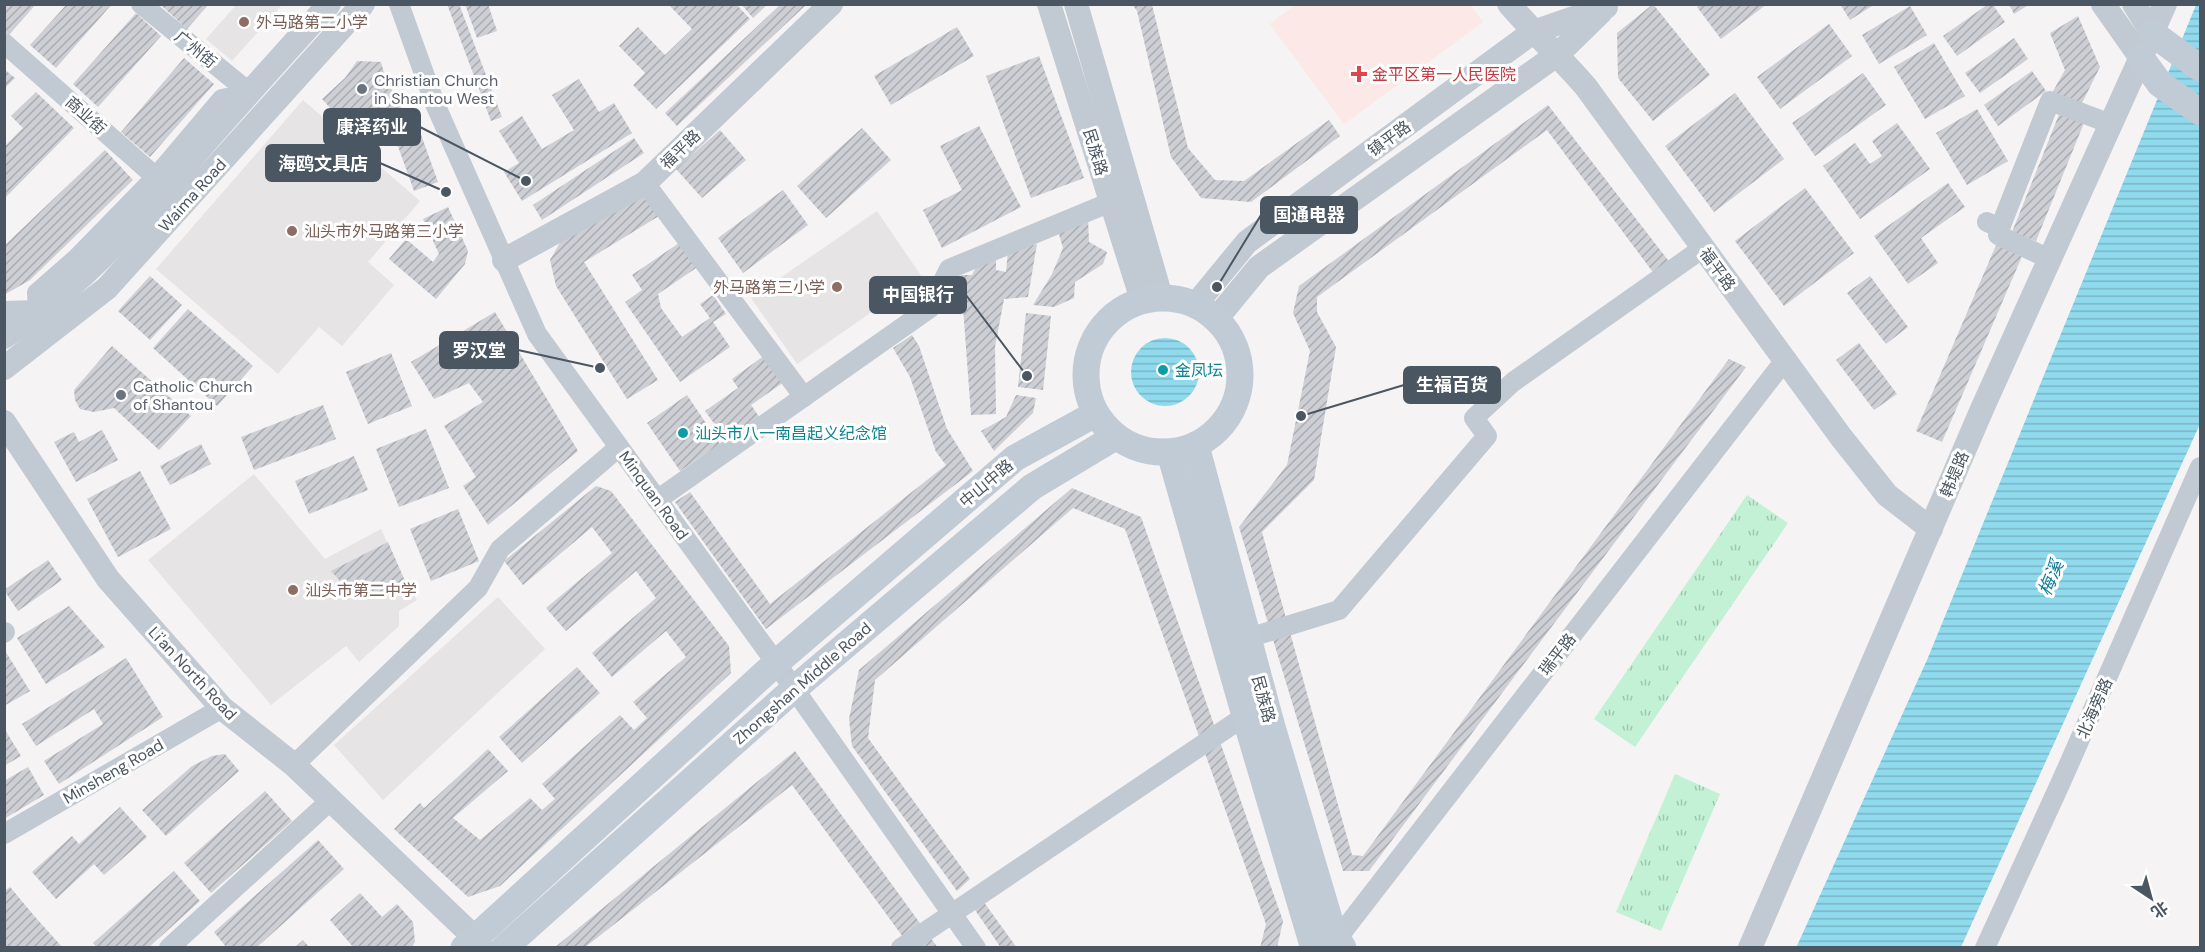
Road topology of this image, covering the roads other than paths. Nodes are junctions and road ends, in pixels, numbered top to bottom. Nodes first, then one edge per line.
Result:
1 (141, 4) edge
2 (329, 4) edge
3 (363, 4) edge
4 (399, 4) edge
5 (1049, 4) edge
6 (1076, 4) edge
7 (1509, 4) edge
8 (2103, 4) edge
9 (2134, 4) edge
10 (2165, 4) edge
11 (831, 5) edge
12 (1606, 5) edge
13 (1533, 32) junction
14 (2152, 33) junction
15 (4, 43) edge
16 (1558, 54) junction
17 (2141, 58) junction
18 (2200, 68) edge
19 (250, 93) junction
20 (2200, 112) edge
21 (2111, 124) junction
22 (162, 182) junction
23 (645, 183) junction
24 (1111, 202) junction
25 (1703, 248) junction
26 (2050, 259) junction
27 (504, 260) junction
28 (1152, 299) junction
29 (1206, 311) junction
30 (39, 312) junction
31 (4, 313) edge
32 (4, 337) edge
33 (1785, 360) junction
34 (4, 368) edge
35 (804, 397) junction
36 (1095, 414) junction
37 (4, 422) edge
38 (1116, 437) junction
39 (619, 447) junction
40 (1183, 449) junction
41 (2200, 467) edge
42 (657, 500) junction
43 (1930, 529) junction
44 (1248, 638) junction
45 (776, 663) junction
46 (794, 689) junction
47 (222, 708) junction
48 (1245, 716) junction
49 (294, 765) junction
50 (331, 800) junction
51 (4, 834) edge
52 (951, 912) junction
53 (473, 944) edge
54 (1331, 945) edge
55 (170, 948) edge
56 (504, 948) edge
57 (901, 948) edge
58 (976, 948) edge
59 (1750, 948) edge
60 (1985, 948) edge

1 - 19 street, 广州街
2 - 19 street, Waima Road
3 - 34 street, Waima Road
4 - 27 street, Minquan Road
5 - 24 street, 民族路
6 - 28 street, 民族路
7 - 13 street, 福平路
8 - 17 street
9 - 14 street
10 - 14 street, 韩堤路
11 - 23 street, 福平路
12 - 13 street, 镇平路
12 - 16 street, 镇平路
13 - 16 street, 福平路
13 - 29 street, 镇平路
14 - 17 street, 韩堤路
14 - 18 main road
15 - 22 street, 商业街
16 - 25 street, 福平路
16 - 29 street, 镇平路
17 - 20 main road
17 - 21 street, 韩堤路
19 - 22 street, Waima Road
21 - 26 street, 韩堤路
21 - 26 street
22 - 30 street, Waima Road
23 - 27 street, 福平路
23 - 35 street
24 - 28 street, 民族路
24 - 35 street
25 - 33 street, 福平路
25 - 44 street
26 - 43 street, 韩堤路
27 - 39 street, Minquan Road
28 - 29 main road
28 - 36 main road
29 - 40 main road
30 - 31 street
30 - 32 street, Waima Road
33 - 43 street, 福平路
33 - 54 street, 瑞平路
35 - 42 street
36 - 38 main road
36 - 45 main road, 中山中路
37 - 47 street, Li'an North Road
38 - 40 main road
38 - 46 main road, Zhongshan Middle Road
39 - 42 street, Minquan Road
39 - 49 street
40 - 44 main road, 民族路
40 - 48 main road, 民族路
41 - 60 street, 北海旁路
42 - 45 street, Minquan Road
43 - 59 street, 韩堤路
44 - 54 main road, 民族路
45 - 46 street, Minquan Road
45 - 53 main road, Zhongshan Middle Road
46 - 52 street, Minquan Road
46 - 56 main road, Zhongshan Middle Road
47 - 49 street, Li'an North Road
47 - 51 street, Minsheng Road
48 - 52 street
48 - 54 main road, 民族路
49 - 50 street, Li'an North Road
50 - 53 street, Li'an North Road
50 - 55 street
52 - 57 street
52 - 58 street, Minquan Road

